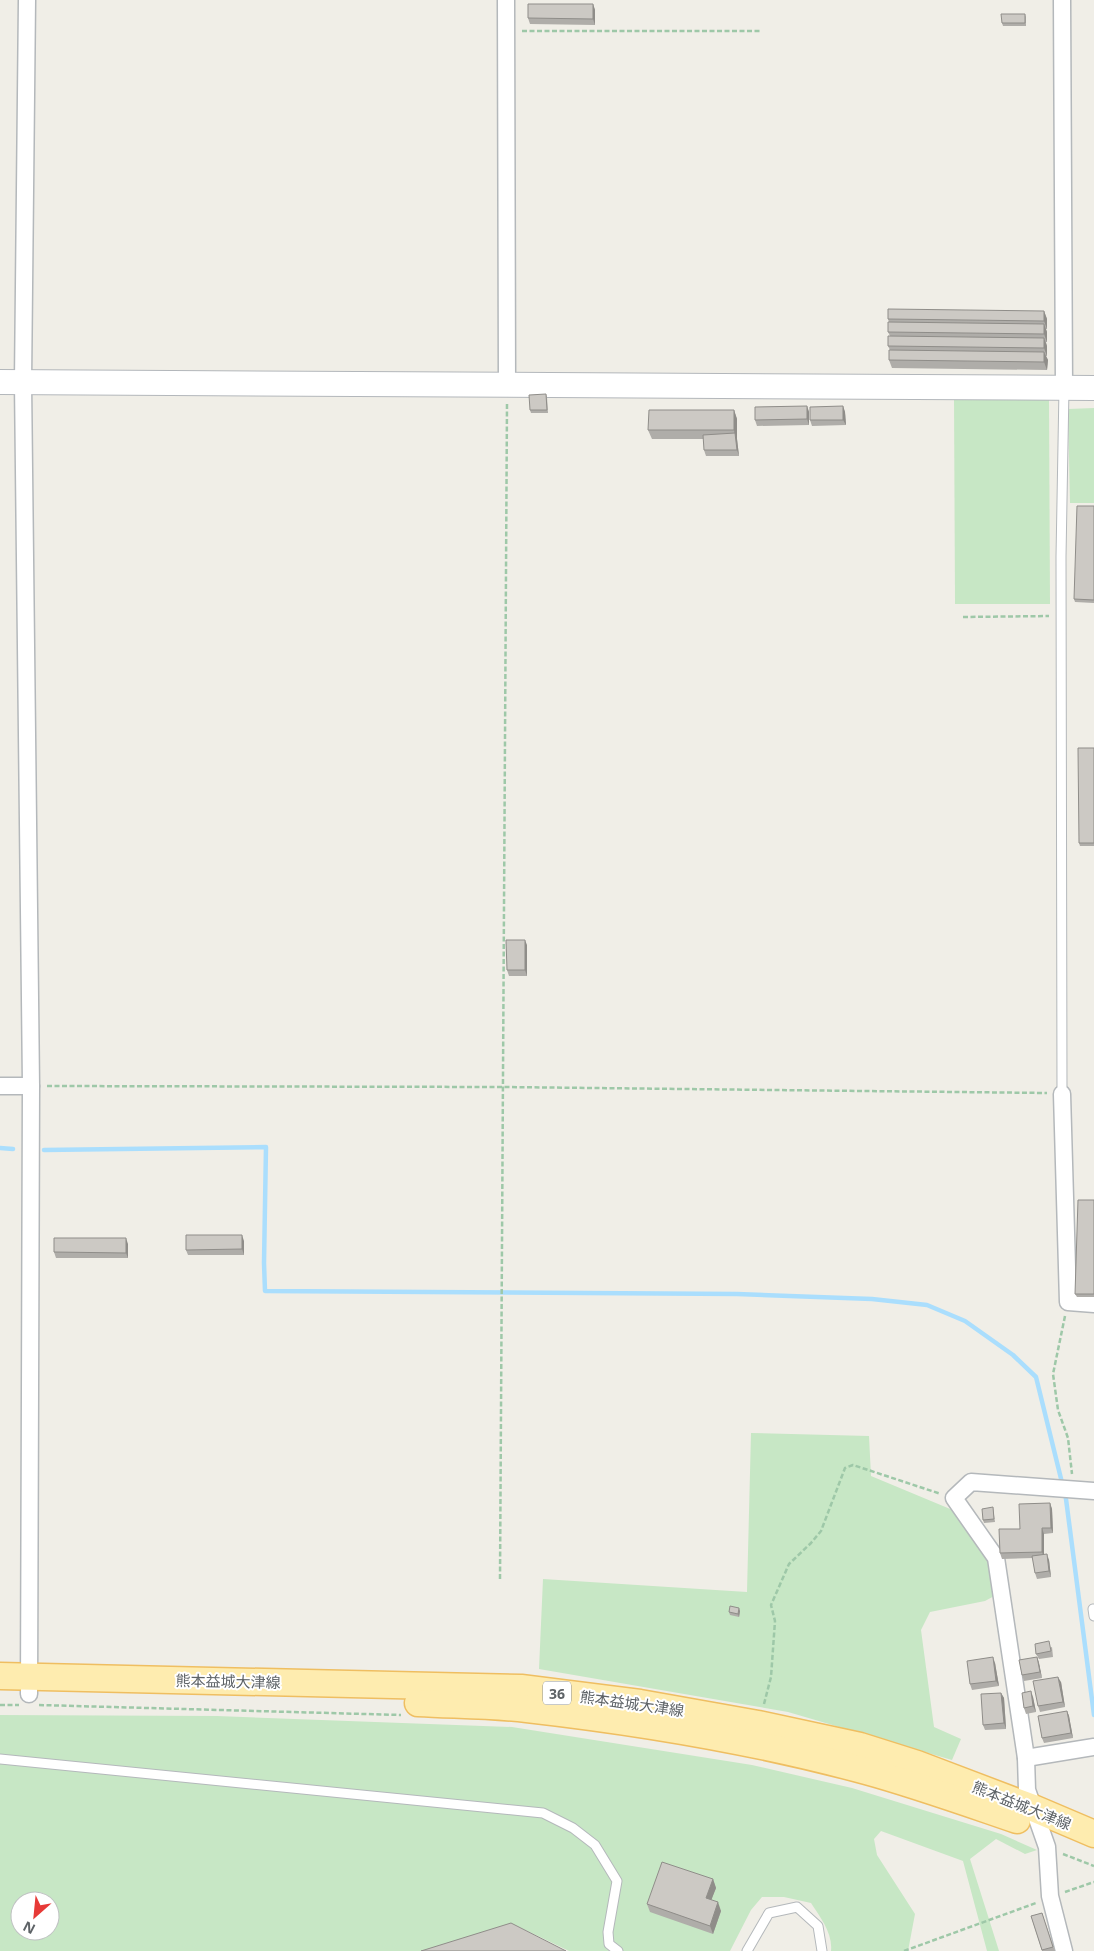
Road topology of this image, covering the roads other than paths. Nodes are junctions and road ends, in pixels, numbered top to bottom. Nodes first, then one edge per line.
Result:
1 (27, 0) edge
2 (506, 0) edge
3 (1062, 0) edge
4 (12, 382) edge
5 (507, 384) junction
6 (1064, 388) junction
7 (1094, 388) edge
8 (0, 1086) edge
9 (30, 1086) junction
10 (1062, 1094) joint
11 (1094, 1304) edge
12 (1094, 1491) edge
13 (0, 1676) edge
14 (23, 1695) edge
15 (1091, 1747) edge
16 (1026, 1758) junction
17 (0, 1759) edge
18 (1040, 1828) junction
19 (1094, 1834) edge
20 (1094, 1852) edge
21 (618, 1951) edge
22 (746, 1951) edge
23 (822, 1951) edge
24 (1064, 1951) edge

1 - 4 street
2 - 5 street
3 - 6 street
4 - 5 street
4 - 9 street
5 - 6 street
6 - 7 street
6 - 10 lane
8 - 9 street
9 - 14 street
10 - 11 street
12 - 16 street
13 - 14 main road, 熊本益城大津線 / 36
14 - 18 main road, 熊本益城大津線 / 36
14 - 18 main road, 熊本益城大津線 / 36
15 - 16 street
16 - 18 street
17 - 21 lane
18 - 19 main road, 熊本益城大津線 / 36
18 - 20 main road, 熊本益城大津線 / 36
18 - 24 street
22 - 23 lane

